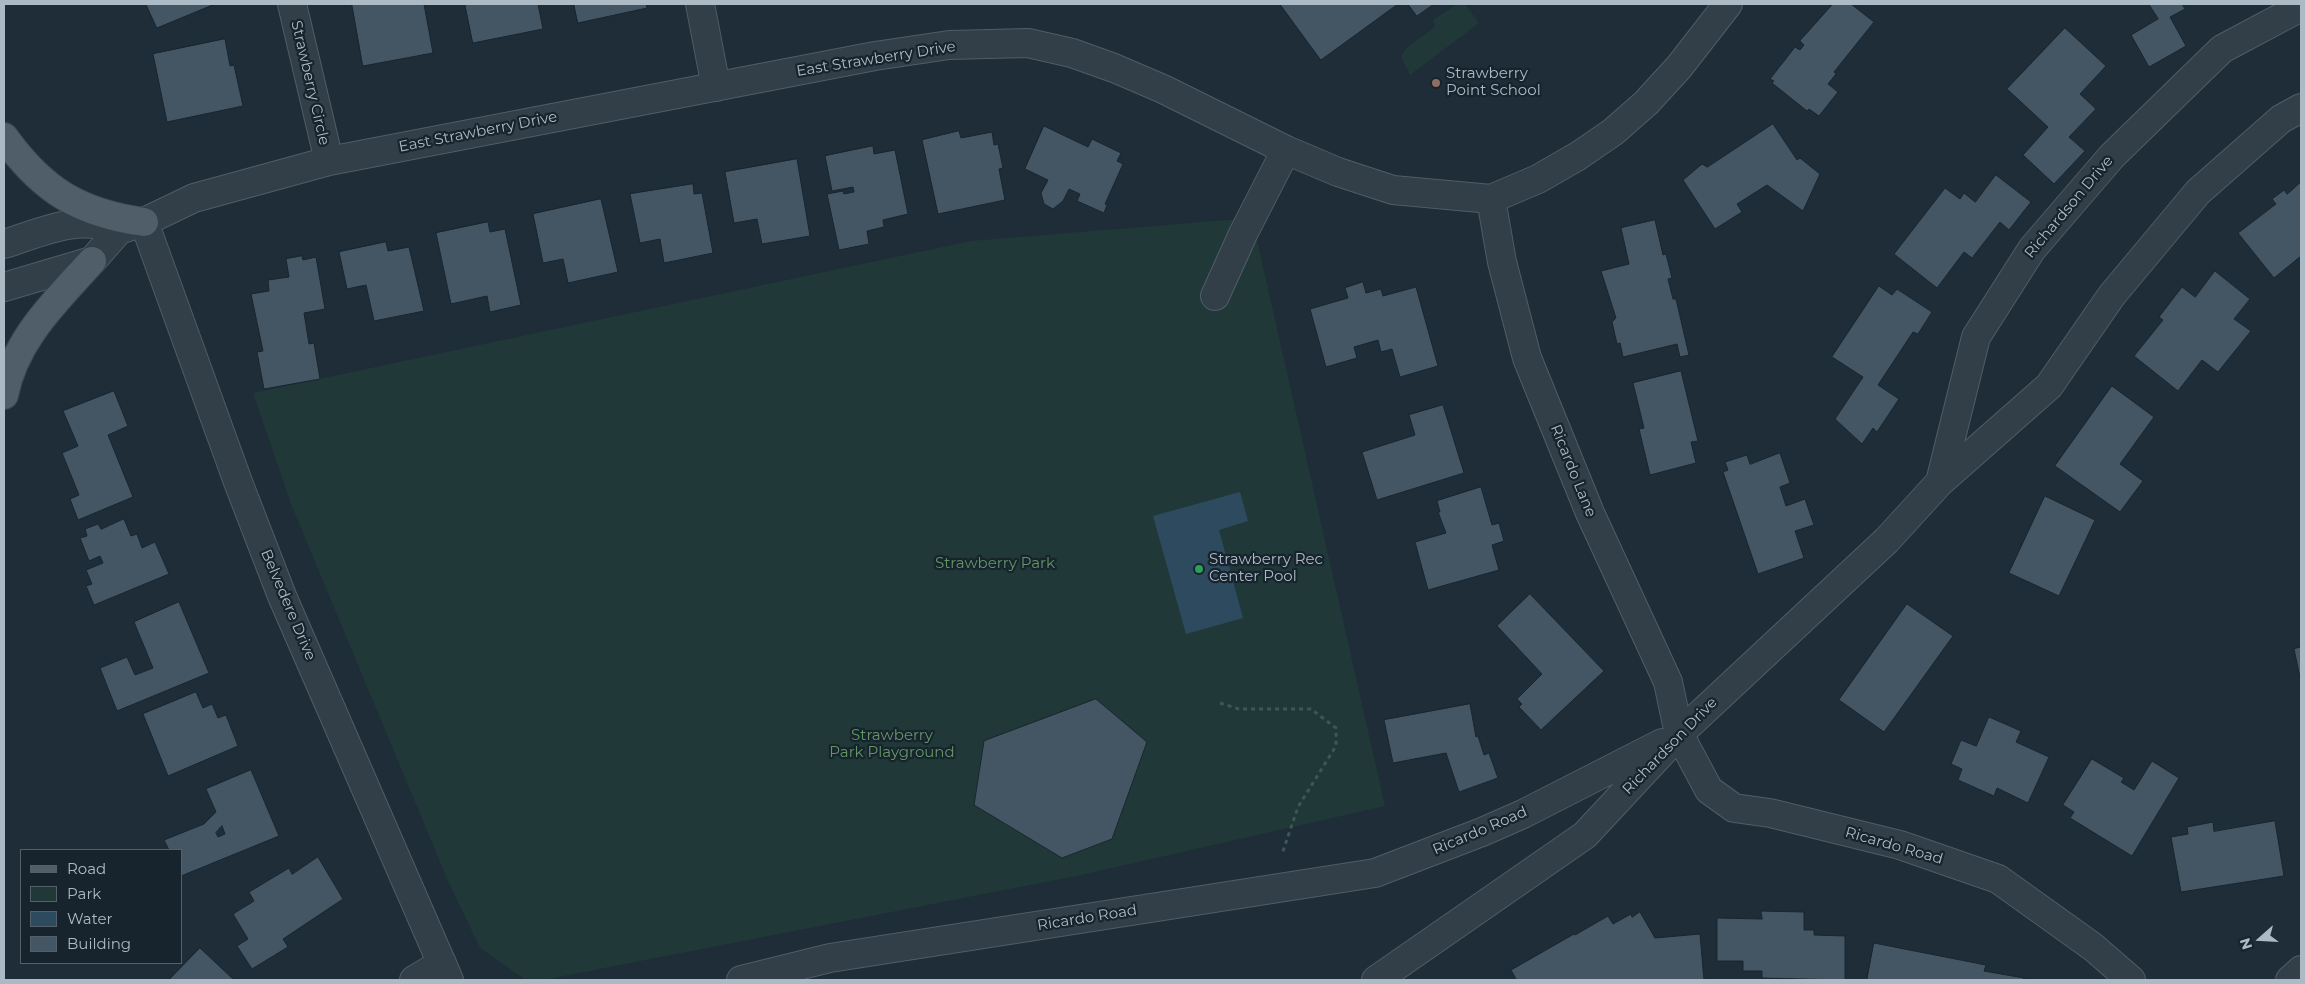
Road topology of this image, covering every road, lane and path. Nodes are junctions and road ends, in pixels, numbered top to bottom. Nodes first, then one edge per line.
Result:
1 (292, 4) edge
2 (700, 4) edge
3 (1728, 4) edge
4 (2301, 7) edge
5 (716, 87) junction
6 (2301, 108) edge
7 (4, 137) edge
8 (1286, 150) junction
9 (329, 161) junction
10 (1491, 199) junction
11 (132, 226) junction
12 (4, 244) edge
13 (92, 261) junction
14 (4, 287) edge
15 (1215, 296) dead end
16 (4, 395) edge
17 (1940, 482) junction
18 (1220, 703) dead end
19 (1679, 734) junction
20 (1282, 888) junction
21 (2301, 970) edge
22 (446, 972) edge
23 (414, 980) edge
24 (741, 980) edge
25 (1376, 980) edge
26 (2132, 980) edge
27 (2290, 980) edge

1 - 9 street, Strawberry Circle
2 - 5 street
3 - 10 street, East Strawberry Drive
4 - 17 street, Richardson Drive
5 - 8 street, East Strawberry Drive
5 - 9 street, East Strawberry Drive
6 - 17 street, Richardson Drive
7 - 11 main road
8 - 10 street, East Strawberry Drive
8 - 15 street
9 - 11 street, East Strawberry Drive
10 - 19 street, Ricardo Lane
11 - 12 street
11 - 13 street, East Strawberry Drive
11 - 22 street, Belvedere Drive
13 - 14 street
13 - 16 main road
17 - 19 street, Richardson Drive
18 - 20 path
19 - 20 street, Ricardo Road
19 - 25 street, Richardson Drive
19 - 26 street, Ricardo Road
20 - 24 street, Ricardo Road
21 - 27 street
22 - 23 street

